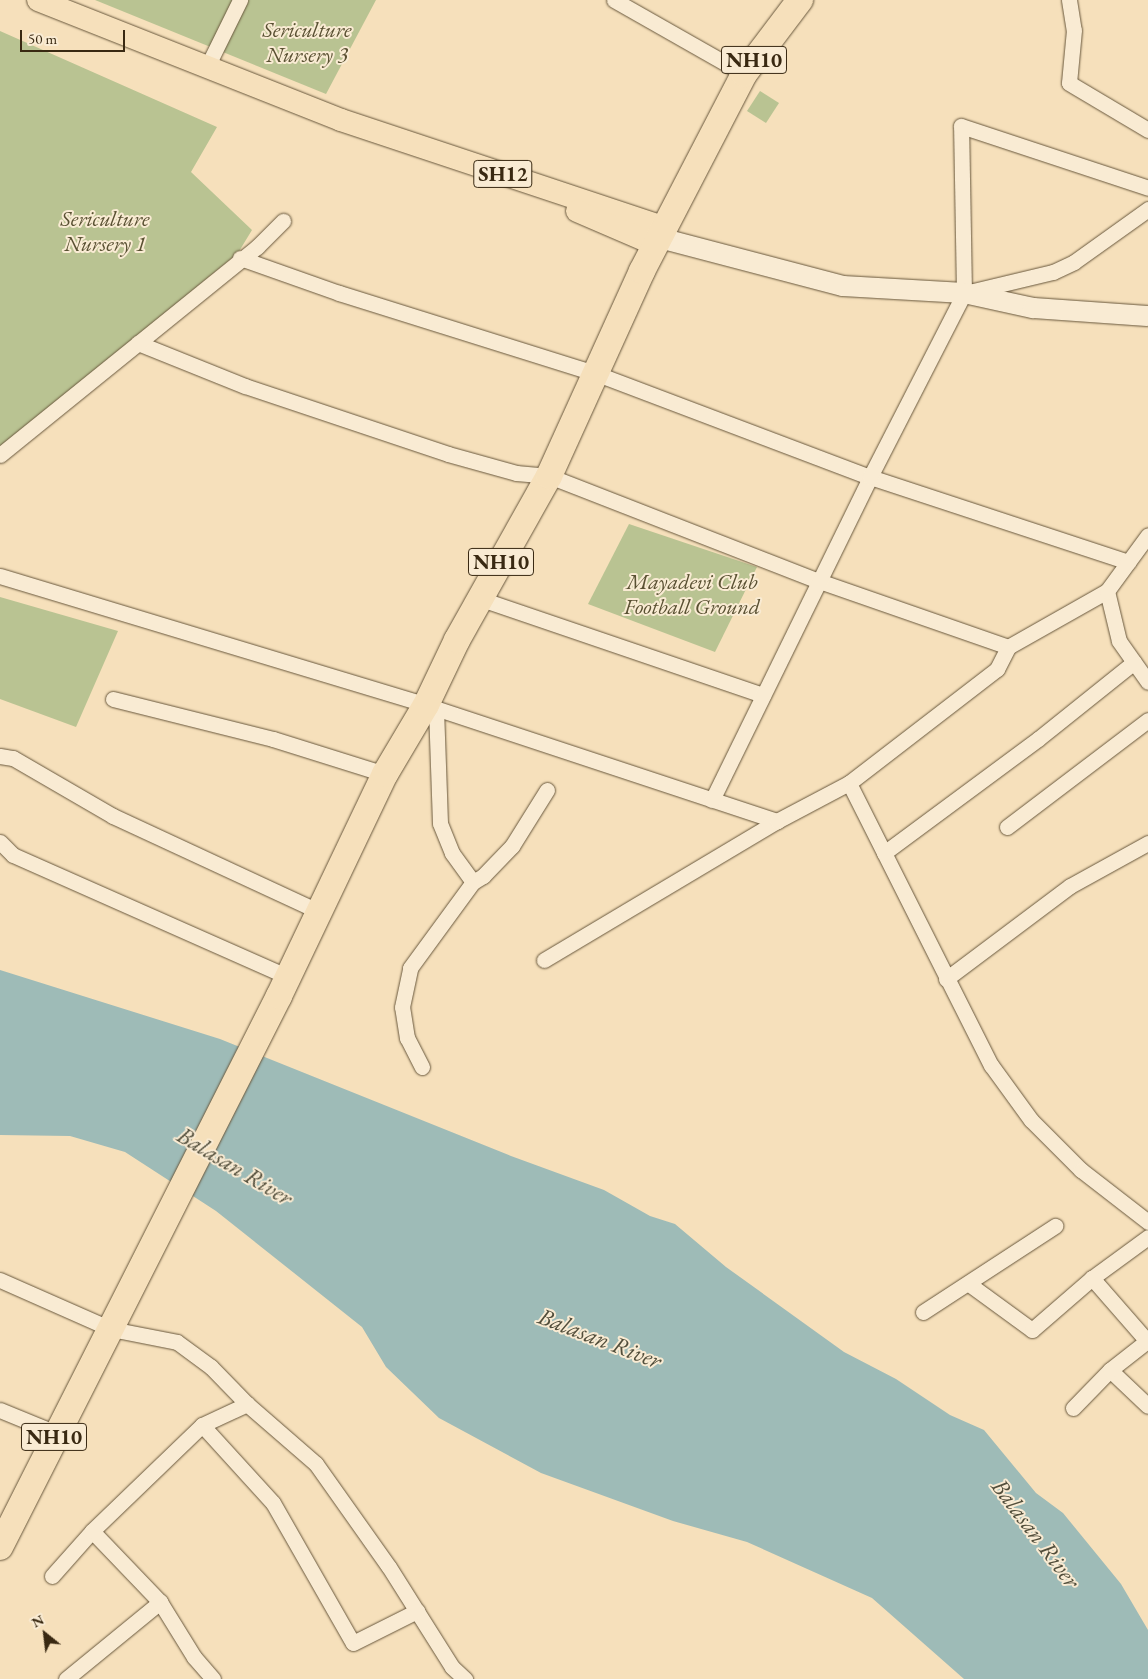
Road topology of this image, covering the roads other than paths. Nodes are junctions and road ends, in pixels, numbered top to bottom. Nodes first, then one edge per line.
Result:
1 (38, 0) edge
2 (240, 0) edge
3 (614, 0) edge
4 (800, 0) edge
5 (818, 0) edge
6 (1069, 0) edge
7 (207, 67) junction
8 (744, 74) junction
9 (718, 126) junction
10 (1148, 130) edge
11 (485, 167) junction
12 (1148, 188) edge
13 (1148, 209) edge
14 (283, 222) dead end
15 (624, 233) junction
16 (660, 237) junction
17 (240, 258) junction
18 (642, 271) junction
19 (964, 292) junction
20 (1148, 316) edge
21 (138, 344) junction
22 (597, 374) junction
23 (0, 455) edge
24 (549, 476) junction
25 (870, 477) junction
26 (1148, 535) edge
27 (1128, 562) junction
28 (0, 576) edge
29 (819, 581) junction
30 (1107, 591) junction
31 (481, 599) junction
32 (1008, 647) junction
33 (1134, 662) junction
34 (1148, 682) edge
35 (763, 695) junction
36 (113, 699) dead end
37 (431, 707) junction
38 (1148, 720) edge
39 (0, 756) edge
40 (385, 774) junction
41 (849, 783) junction
42 (547, 790) dead end
43 (712, 800) junction
44 (777, 821) junction
45 (1007, 827) dead end
46 (0, 842) edge
47 (1148, 843) edge
48 (884, 852) junction
49 (472, 882) junction
50 (318, 911) junction
51 (544, 960) dead end
52 (946, 979) junction
53 (283, 986) junction
54 (422, 1067) dead end
55 (1148, 1222) edge
56 (1055, 1226) dead end
57 (1148, 1237) edge
58 (1092, 1278) junction
59 (0, 1280) edge
60 (969, 1284) junction
61 (923, 1312) dead end
62 (111, 1329) junction
63 (1110, 1370) junction
64 (247, 1404) junction
65 (1148, 1406) edge
66 (1073, 1408) dead end
67 (0, 1410) edge
68 (202, 1424) junction
69 (56, 1432) junction
70 (92, 1531) junction
71 (0, 1547) edge
72 (52, 1576) dead end
73 (160, 1602) junction
74 (417, 1612) junction
75 (66, 1679) edge
76 (213, 1679) edge
77 (465, 1679) edge

1 - 7 main road, SH12
2 - 7 street
3 - 8 street
4 - 8 highway, NH10
5 - 9 highway
6 - 10 street
7 - 11 main road, SH12
8 - 9 highway, NH10
9 - 16 highway, NH10
11 - 15 main road, SH12
11 - 16 main road, SH12
12 - 19 street
13 - 19 street
14 - 17 street
15 - 16 main road, SH12
15 - 18 main road
16 - 18 highway, NH10
16 - 19 street
17 - 21 street
17 - 22 street
18 - 22 highway, NH10
19 - 20 street
19 - 25 street
21 - 23 street
21 - 24 street
22 - 24 highway, NH10
22 - 25 street
24 - 29 street
24 - 31 highway, NH10
25 - 27 street
25 - 29 street
26 - 27 street
27 - 30 street
28 - 37 street
29 - 32 street
29 - 35 street
30 - 32 street
30 - 33 street
31 - 35 street
31 - 37 highway, NH10
32 - 41 street
33 - 34 street
33 - 48 street
35 - 43 street
36 - 40 street
37 - 40 highway, NH10
37 - 43 street
37 - 49 street
38 - 45 street
39 - 50 street
40 - 50 highway, NH10
41 - 44 street
41 - 48 street
42 - 49 street
43 - 44 street
44 - 51 street
46 - 53 street
47 - 52 street
48 - 52 street
49 - 54 street
50 - 53 highway, NH10
52 - 55 street
53 - 62 highway, NH10
56 - 60 street
57 - 58 street
58 - 60 street
58 - 63 street
59 - 62 street
60 - 61 street
62 - 64 street
62 - 69 highway, NH10
63 - 65 street
63 - 66 street
64 - 68 street
64 - 74 street
67 - 69 street
68 - 70 street
68 - 74 street
69 - 71 highway, NH10
70 - 72 street
70 - 73 street
73 - 75 street
73 - 76 street
74 - 77 street

